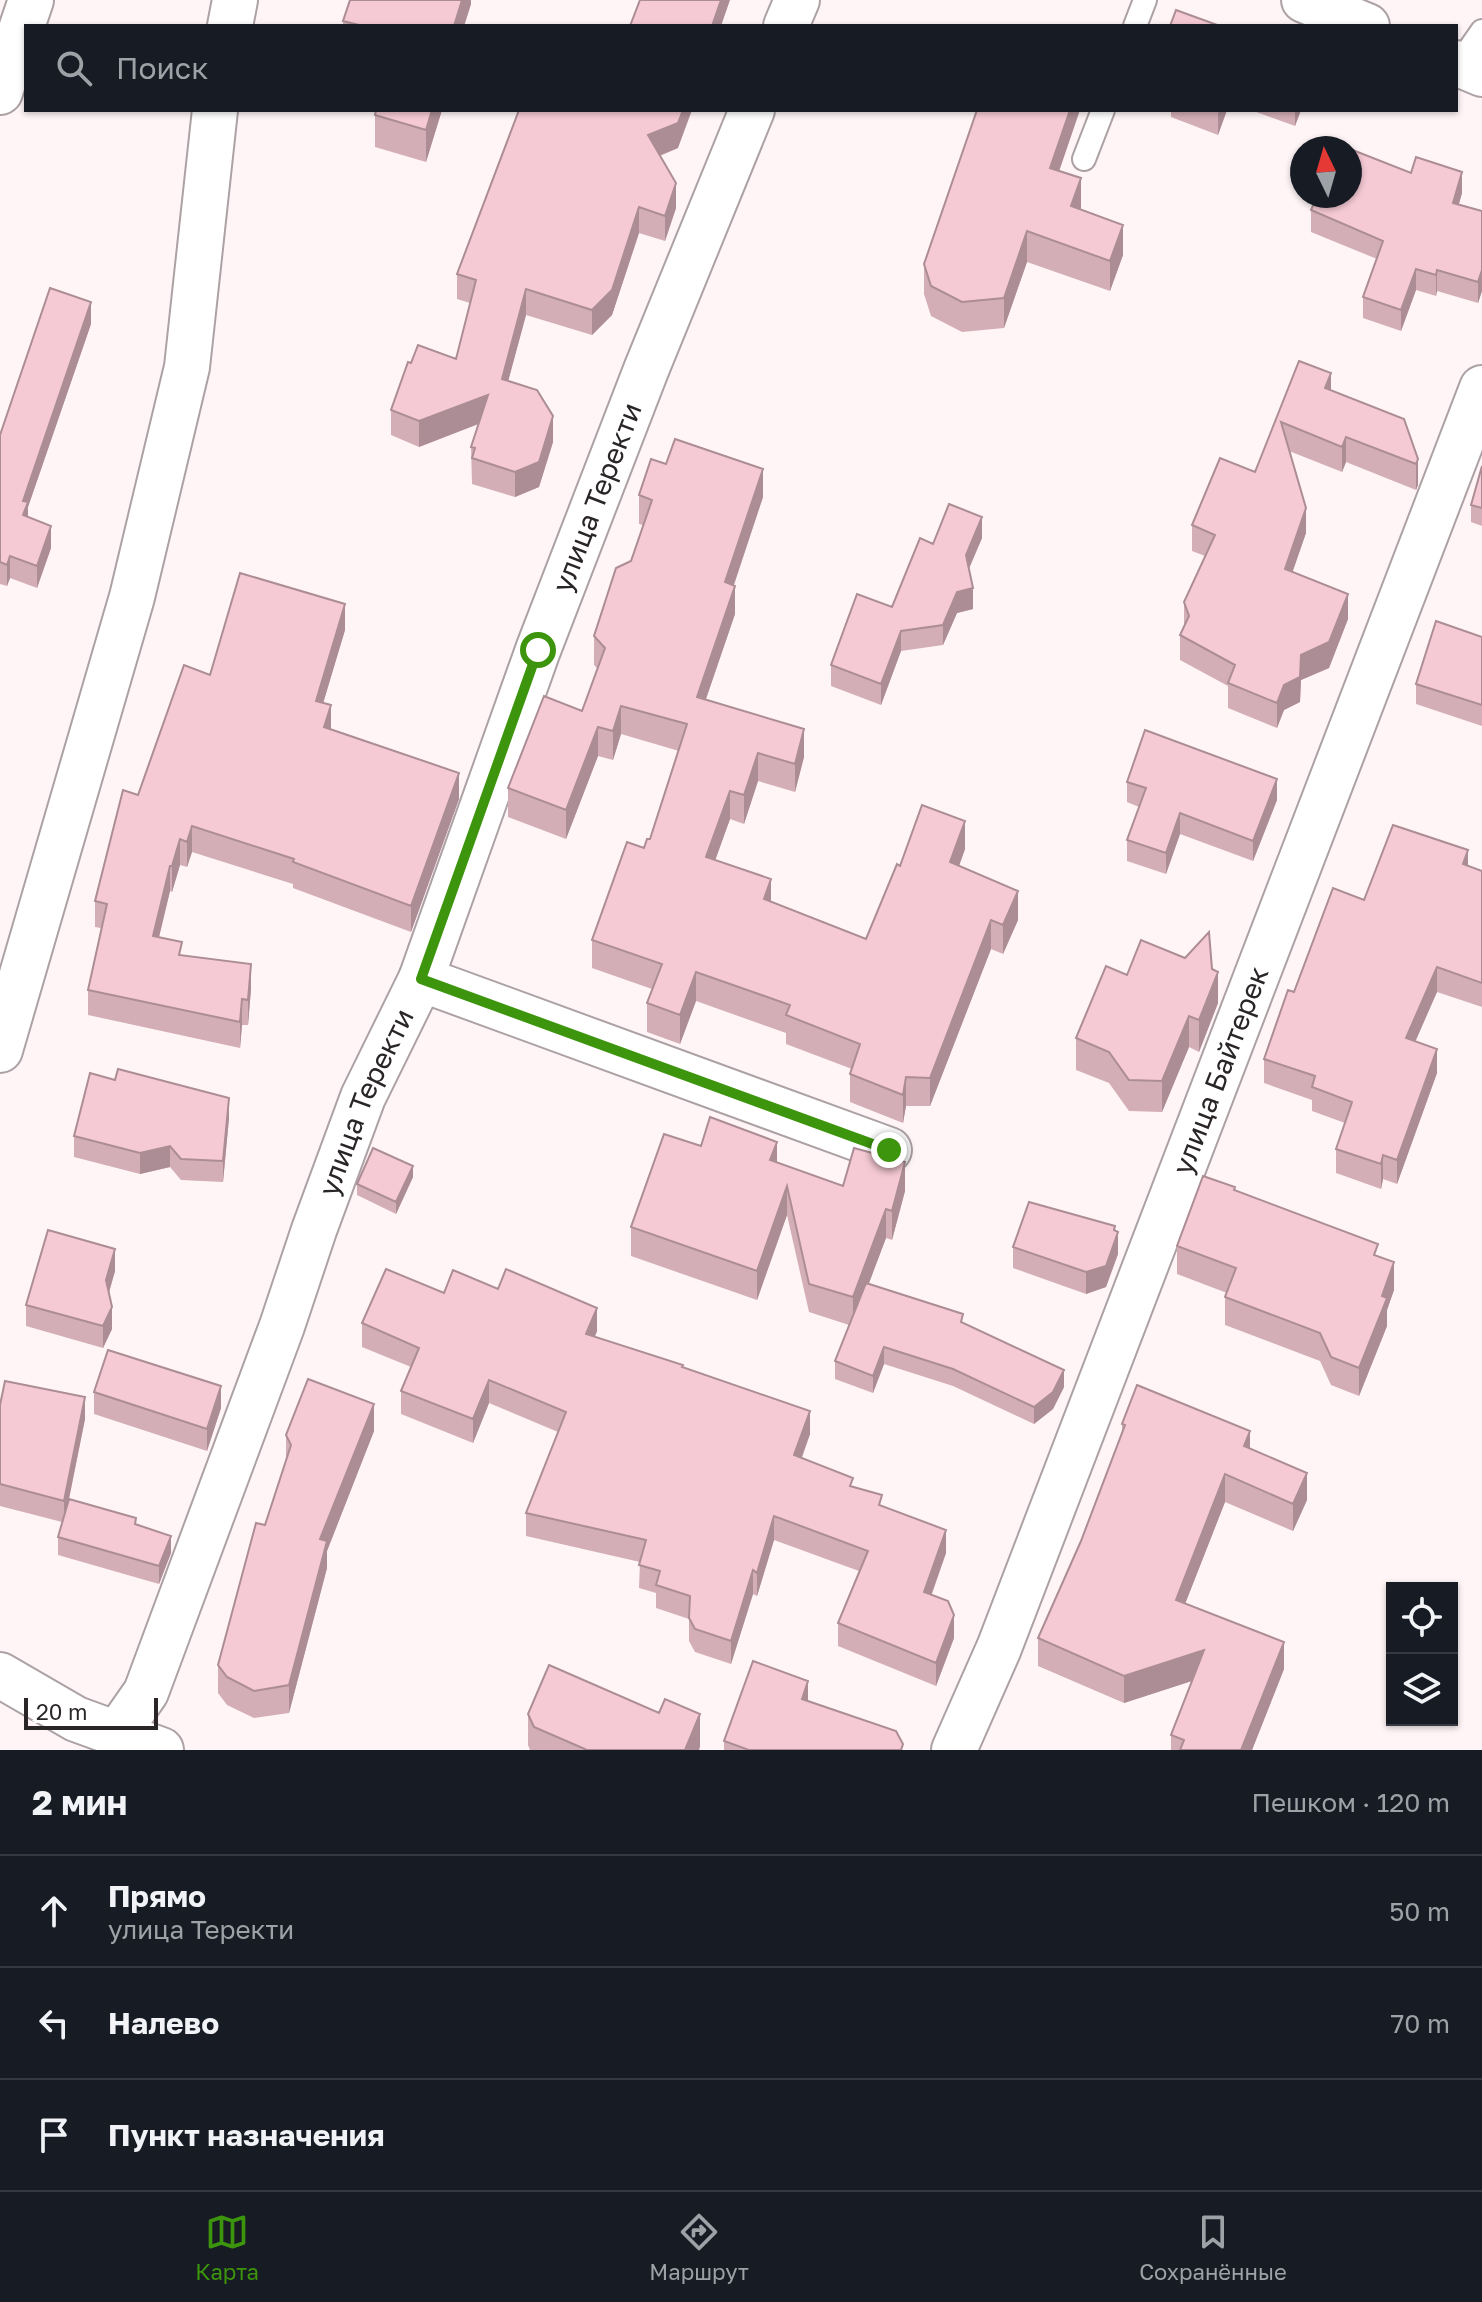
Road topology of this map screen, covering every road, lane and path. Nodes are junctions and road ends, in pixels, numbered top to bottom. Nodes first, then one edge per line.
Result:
1 (31, 0) edge
2 (235, 0) edge
3 (797, 0) edge
4 (1145, 0) edge
5 (1304, 0) edge
6 (230, 24) edge
7 (787, 24) edge
8 (1136, 24) edge
9 (1362, 24) edge
10 (0, 92) edge
11 (215, 112) edge
12 (751, 112) edge
13 (1102, 112) edge
14 (1084, 159) dead end
15 (1482, 388) edge
16 (421, 979) junction
17 (0, 1050) edge
18 (889, 1150) dead end
19 (0, 1675) edge
20 (116, 1735) junction
21 (161, 1750) edge
22 (954, 1750) edge

1 - 10 street
2 - 6 street
3 - 7 street
4 - 8 lane
5 - 9 street
11 - 17 street
12 - 16 street, улица Теректи
13 - 14 lane
15 - 22 street, улица Байтерек
16 - 18 street
16 - 20 street, улица Теректи
19 - 20 street
20 - 21 street

